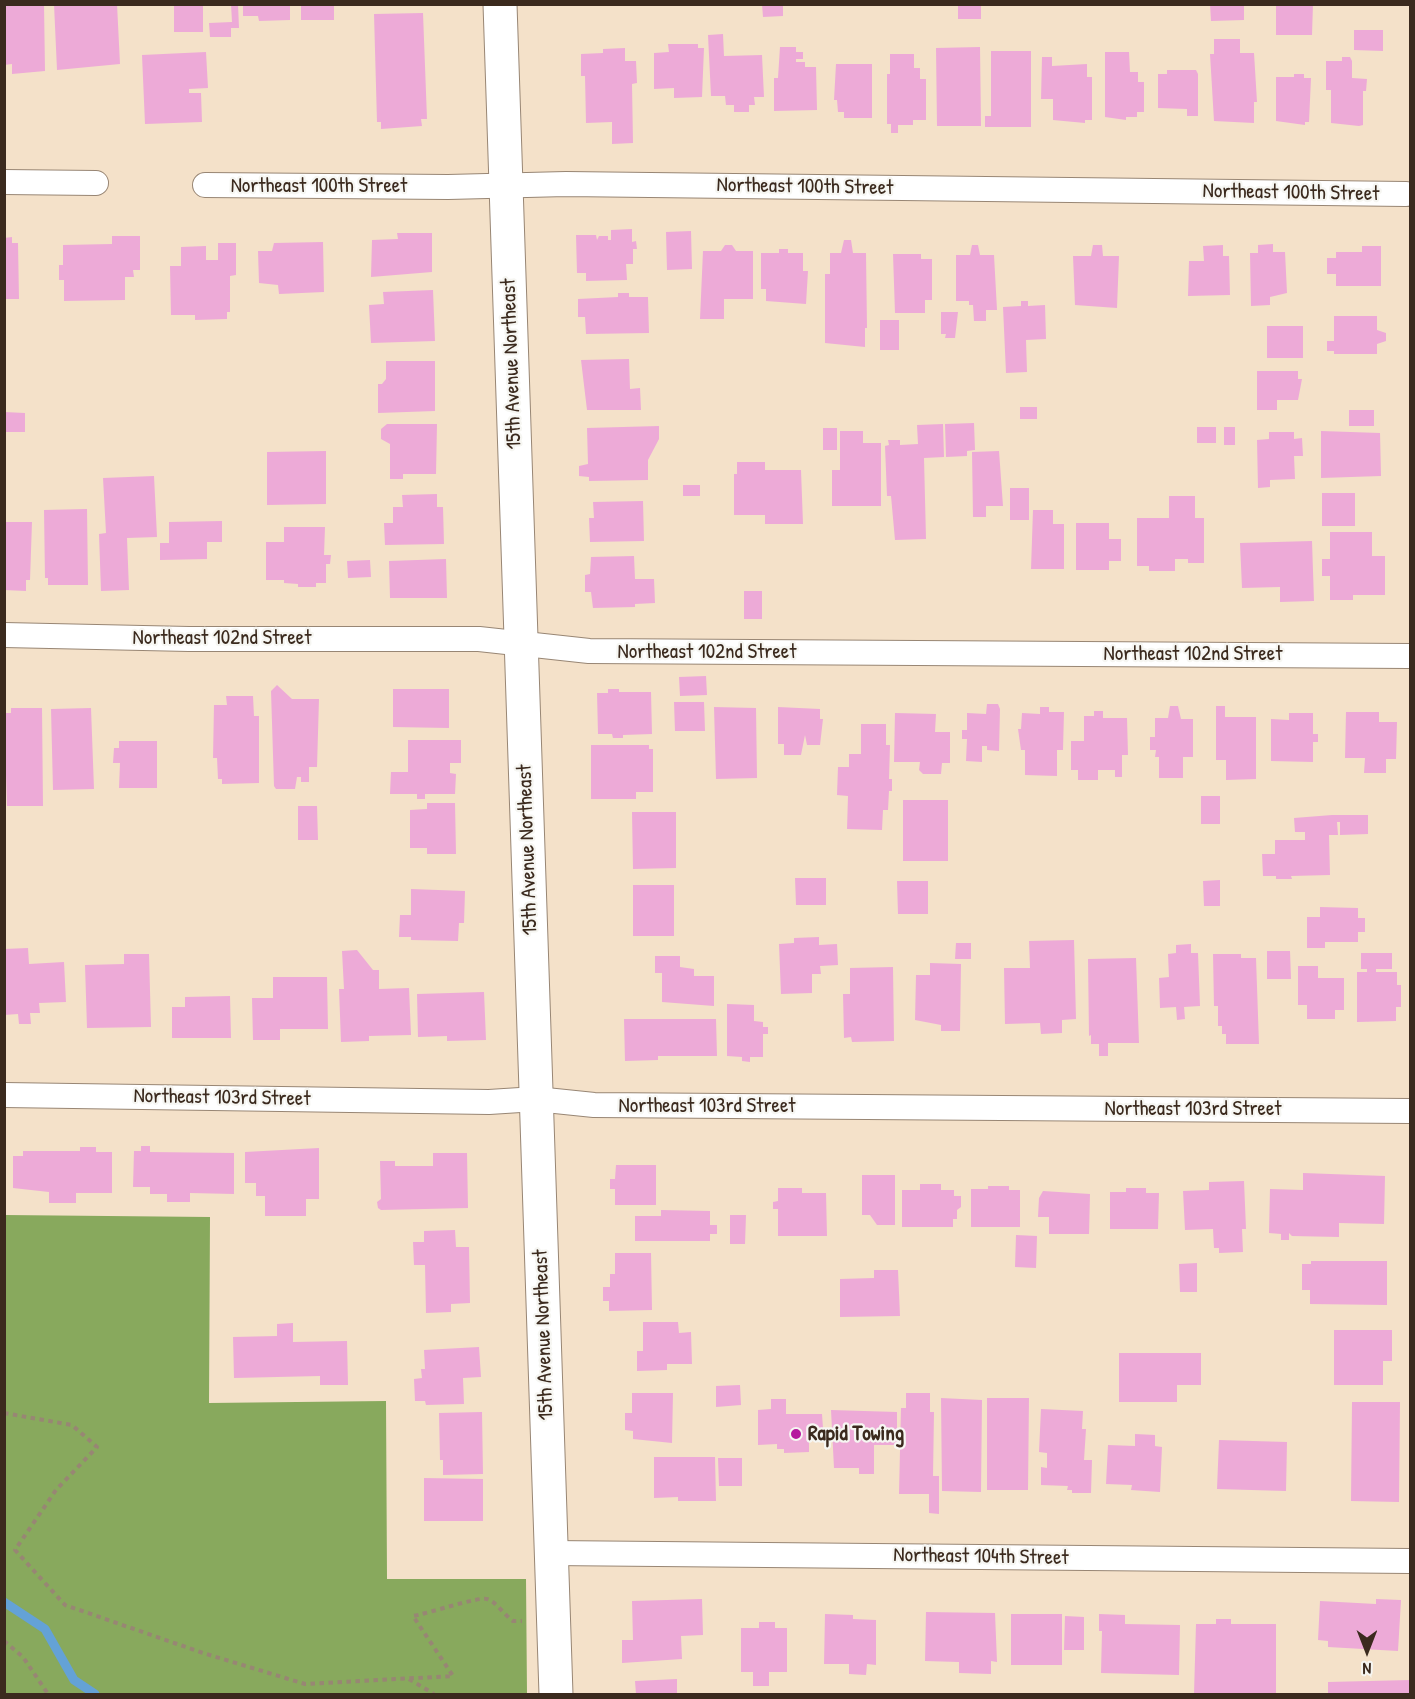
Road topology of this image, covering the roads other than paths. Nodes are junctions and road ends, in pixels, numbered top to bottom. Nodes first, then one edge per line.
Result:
1 (500, 4) edge
2 (4, 182) edge
3 (96, 183) dead end
4 (205, 185) dead end
5 (506, 186) junction
6 (1409, 194) edge
7 (4, 635) edge
8 (521, 644) junction
9 (1410, 656) edge
10 (4, 1095) edge
11 (536, 1099) junction
12 (1410, 1111) edge
13 (551, 1553) junction
14 (1410, 1561) edge
15 (555, 1695) edge

1 - 5 street, 15th Avenue Northeast
2 - 3 street
4 - 5 street, Northeast 100th Street
5 - 6 street, Northeast 100th Street
5 - 8 street, 15th Avenue Northeast
7 - 8 street, Northeast 102nd Street
8 - 9 street, Northeast 102nd Street
8 - 11 street, 15th Avenue Northeast
10 - 11 street, Northeast 103rd Street
11 - 12 street, Northeast 103rd Street
11 - 13 street, 15th Avenue Northeast
13 - 14 street, Northeast 104th Street
13 - 15 street, 15th Avenue Northeast

